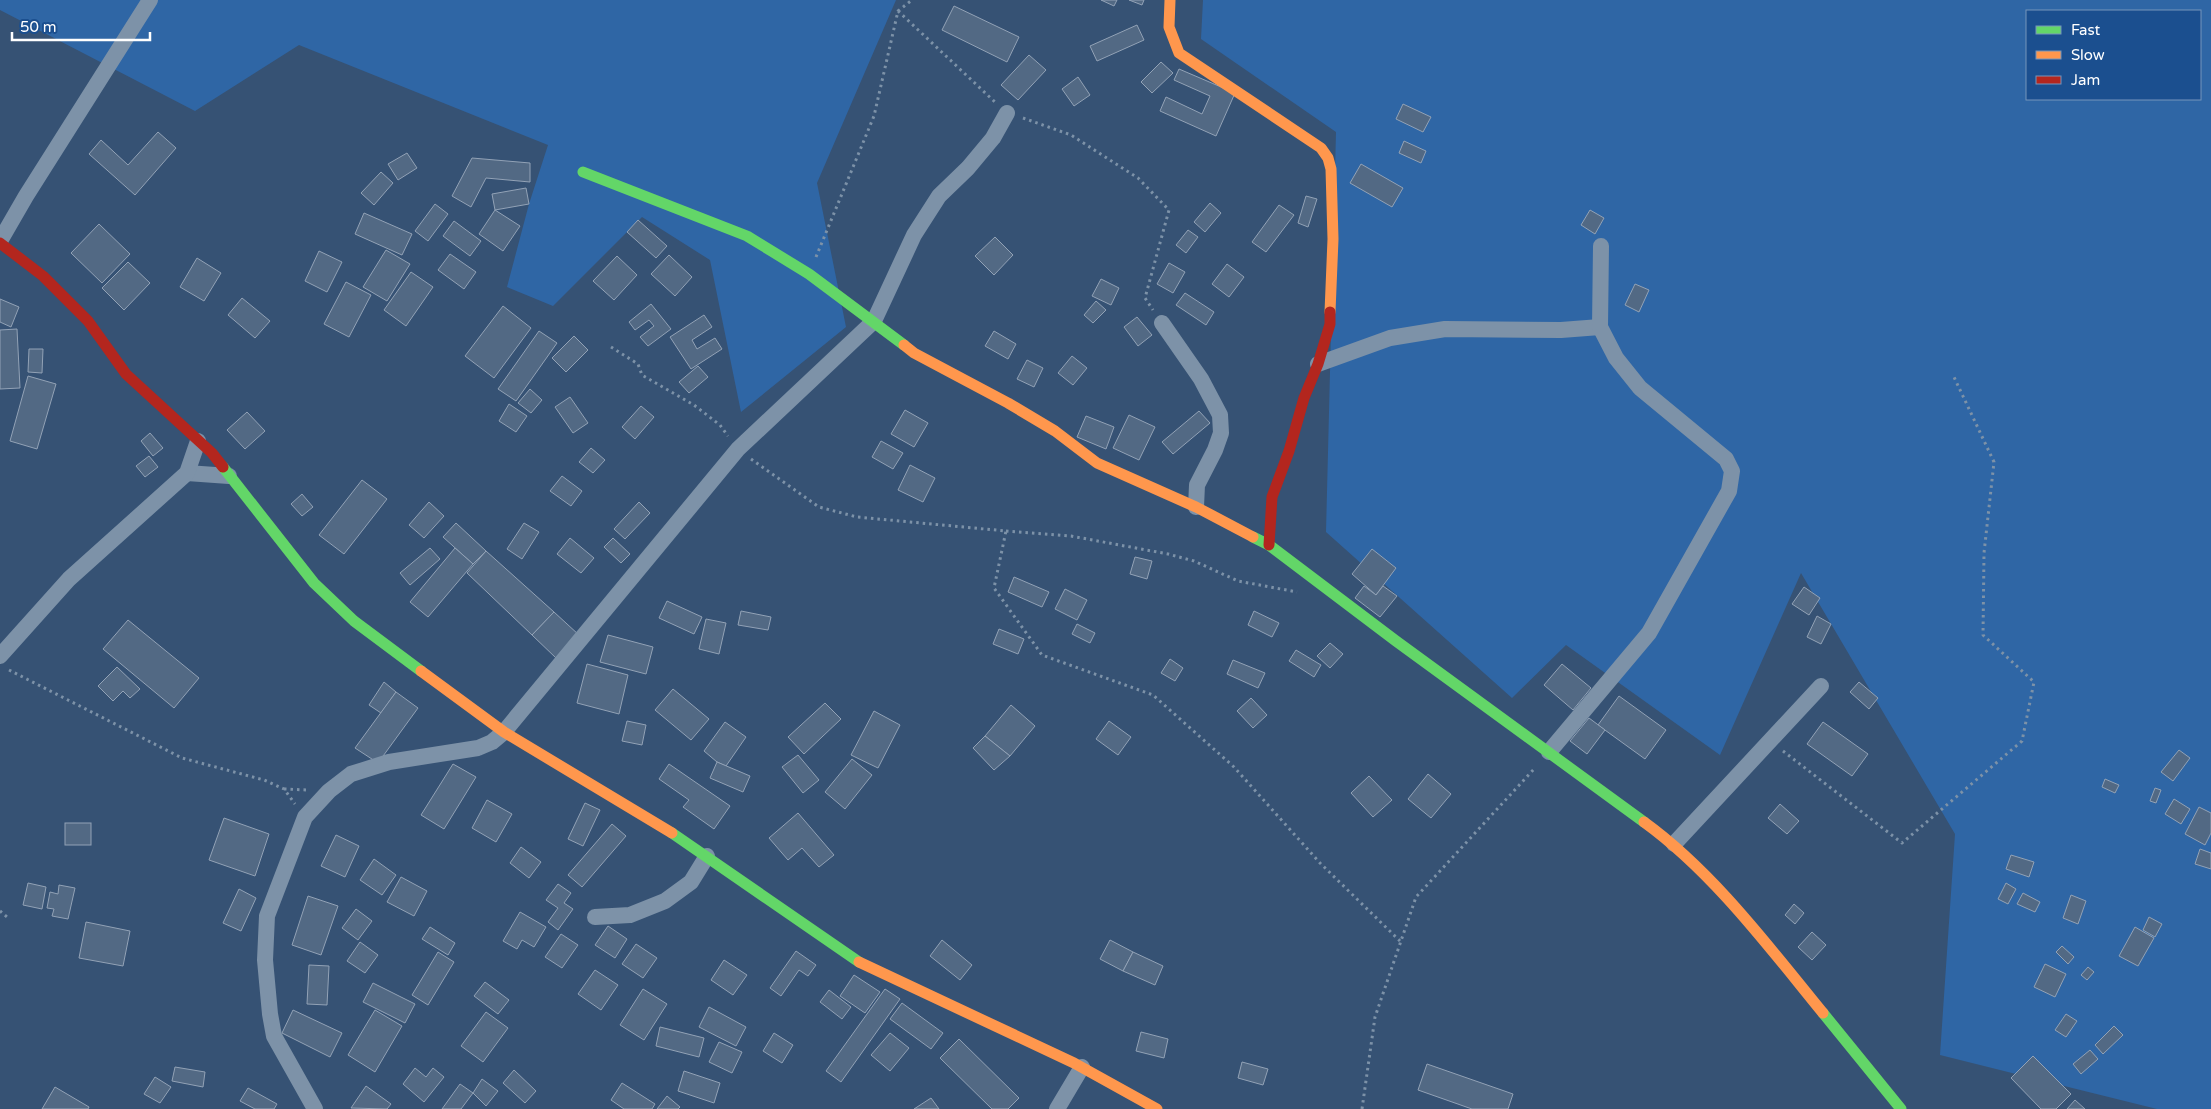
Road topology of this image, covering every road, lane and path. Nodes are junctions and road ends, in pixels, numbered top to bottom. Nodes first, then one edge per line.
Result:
1 (150, 0) edge
2 (912, 0) edge
3 (1170, 0) edge
4 (898, 11) junction
5 (1007, 113) junction
6 (583, 172) dead end
7 (0, 242) edge
8 (1601, 246) dead end
9 (809, 274) junction
10 (874, 321) junction
11 (1162, 323) joint
12 (1600, 327) junction
13 (611, 347) dead end
14 (1318, 364) junction
15 (1953, 375) dead end
16 (198, 440) junction
17 (738, 449) junction
18 (187, 473) junction
19 (229, 476) junction
20 (1196, 507) junction
21 (1006, 531) junction
22 (1269, 545) junction
23 (1299, 592) dead end
24 (6, 642) edge
25 (4, 663) edge
26 (1821, 686) dead end
27 (504, 732) junction
28 (1770, 741) junction
29 (1549, 752) junction
30 (305, 817) junction
31 (1674, 844) junction
32 (707, 856) junction
33 (0, 911) edge
34 (7, 917) dead end
35 (595, 917) dead end
36 (1400, 942) junction
37 (1082, 1067) junction
38 (316, 1109) edge
39 (1057, 1109) edge
40 (1157, 1109) edge
41 (1362, 1109) edge
42 (1901, 1109) edge

1 - 7 street
2 - 4 path
3 - 14 street
4 - 5 path
4 - 9 path
5 - 10 street
5 - 11 path
6 - 9 street
7 - 16 street
8 - 12 street
9 - 10 street
10 - 17 street
10 - 20 street
11 - 20 street
12 - 14 street
12 - 29 street
13 - 17 path
14 - 22 street
15 - 28 path
16 - 18 street
16 - 19 street
17 - 21 path
17 - 27 street
18 - 19 street
18 - 24 street
19 - 27 street
20 - 22 street
21 - 23 path
21 - 36 path
22 - 29 street
24 - 25 street
25 - 30 path
26 - 28 street
27 - 30 street
27 - 32 street
28 - 31 street
29 - 31 street
29 - 36 path
30 - 38 street
31 - 42 street
32 - 35 street
32 - 37 street
33 - 34 path
36 - 41 path
37 - 39 street
37 - 40 street

